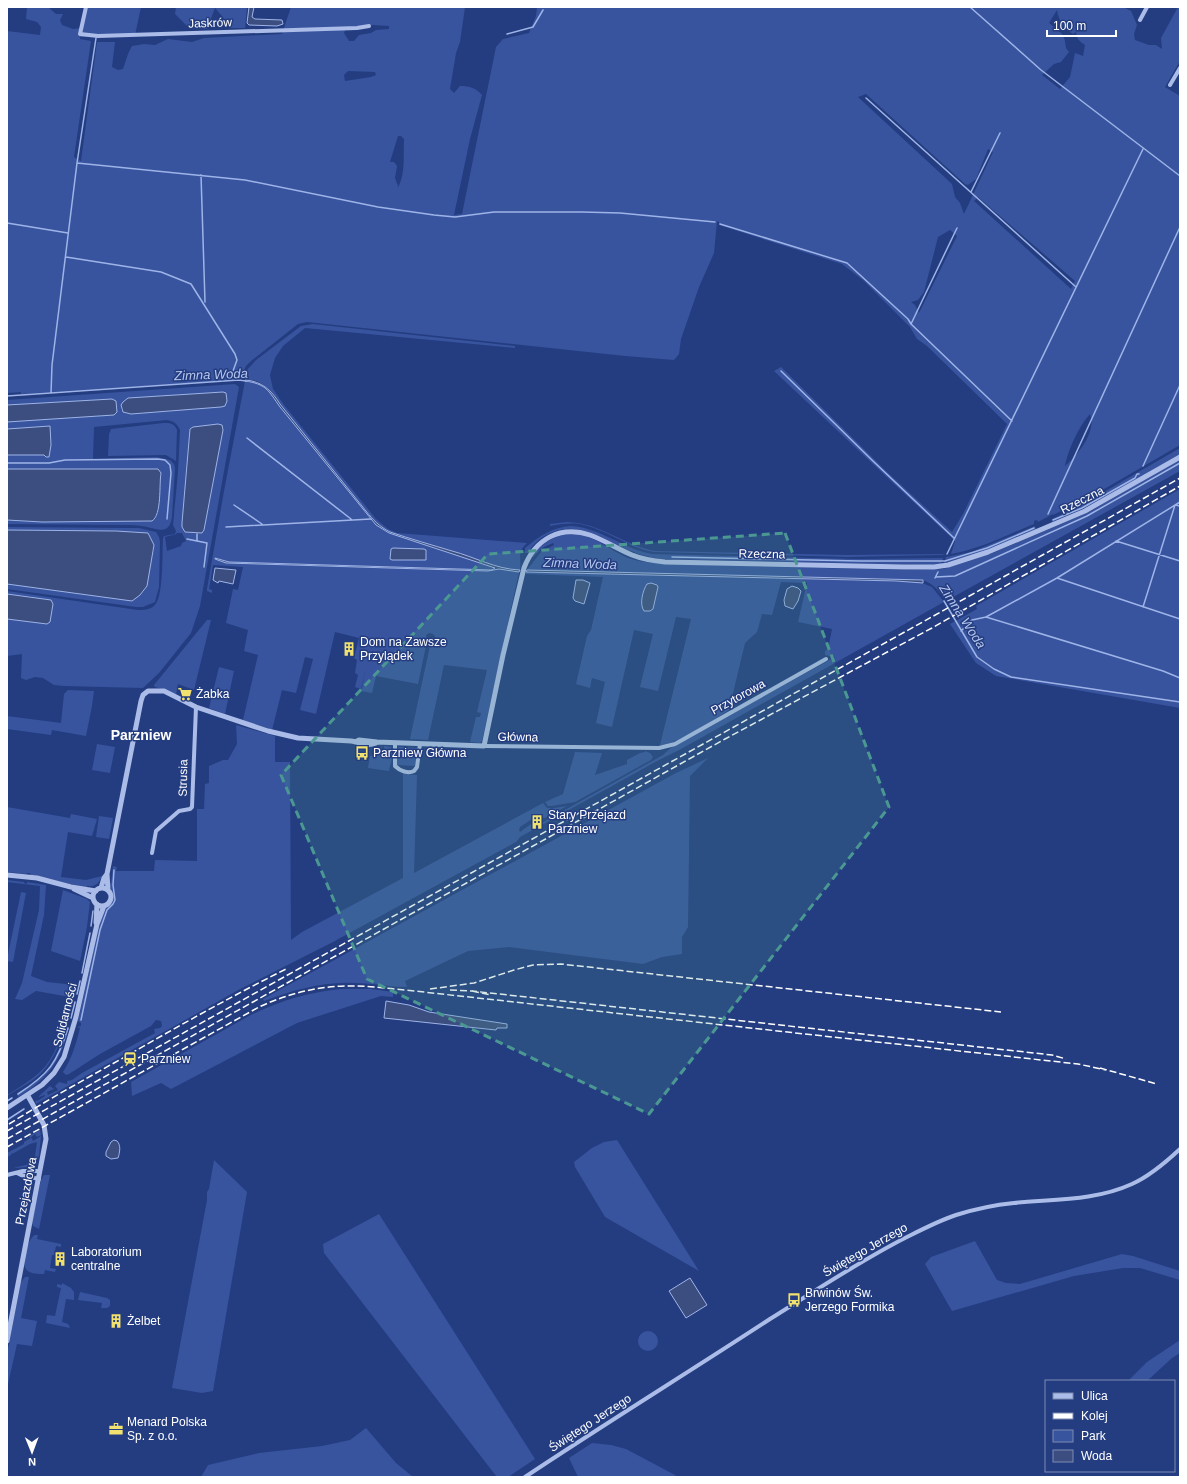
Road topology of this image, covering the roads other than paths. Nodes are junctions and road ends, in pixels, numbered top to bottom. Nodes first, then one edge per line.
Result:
1 (86, 7) edge
2 (1147, 7) edge
3 (1140, 20) dead end
4 (369, 26) dead end
5 (1180, 68) edge
6 (1170, 85) dead end
7 (1180, 457) edge
8 (826, 659) dead end
9 (196, 707) junction
10 (395, 743) junction
11 (420, 744) junction
12 (484, 746) junction
13 (659, 748) joint
14 (152, 853) dead end
15 (107, 874) junction
16 (7, 875) edge
17 (71, 887) junction
18 (98, 889) junction
19 (108, 890) junction
20 (94, 898) junction
21 (97, 904) junction
22 (104, 906) junction
23 (97, 924) junction
24 (28, 1096) junction
25 (7, 1108) edge
26 (1180, 1150) edge
27 (40, 1171) junction
28 (17, 1173) junction
29 (7, 1175) edge
30 (39, 1179) junction
31 (7, 1341) edge
32 (525, 1477) edge

1 - 4 street, Jaskrów
2 - 3 street
5 - 6 street
7 - 12 street, Rzeczna
8 - 13 street, Przytorowa
9 - 10 street, Główna
9 - 14 street, Strusia
9 - 15 street, Główna
10 - 11 street, Główna
10 - 11 street
11 - 12 street, Główna
12 - 13 street, Główna
15 - 18 street
15 - 19 street
16 - 17 street
17 - 18 street
17 - 20 street
18 - 19 street
18 - 20 street
19 - 22 street
20 - 21 street
21 - 22 street
21 - 23 street, Solidarności
22 - 23 street, Solidarności
23 - 24 street, Solidarności
24 - 25 street, Solidarności
24 - 27 street, Przejazdowa
26 - 32 street, Świętego Jerzego
27 - 28 street
27 - 30 street, Przejazdowa
28 - 29 street
28 - 30 street
30 - 31 street, Przejazdowa

